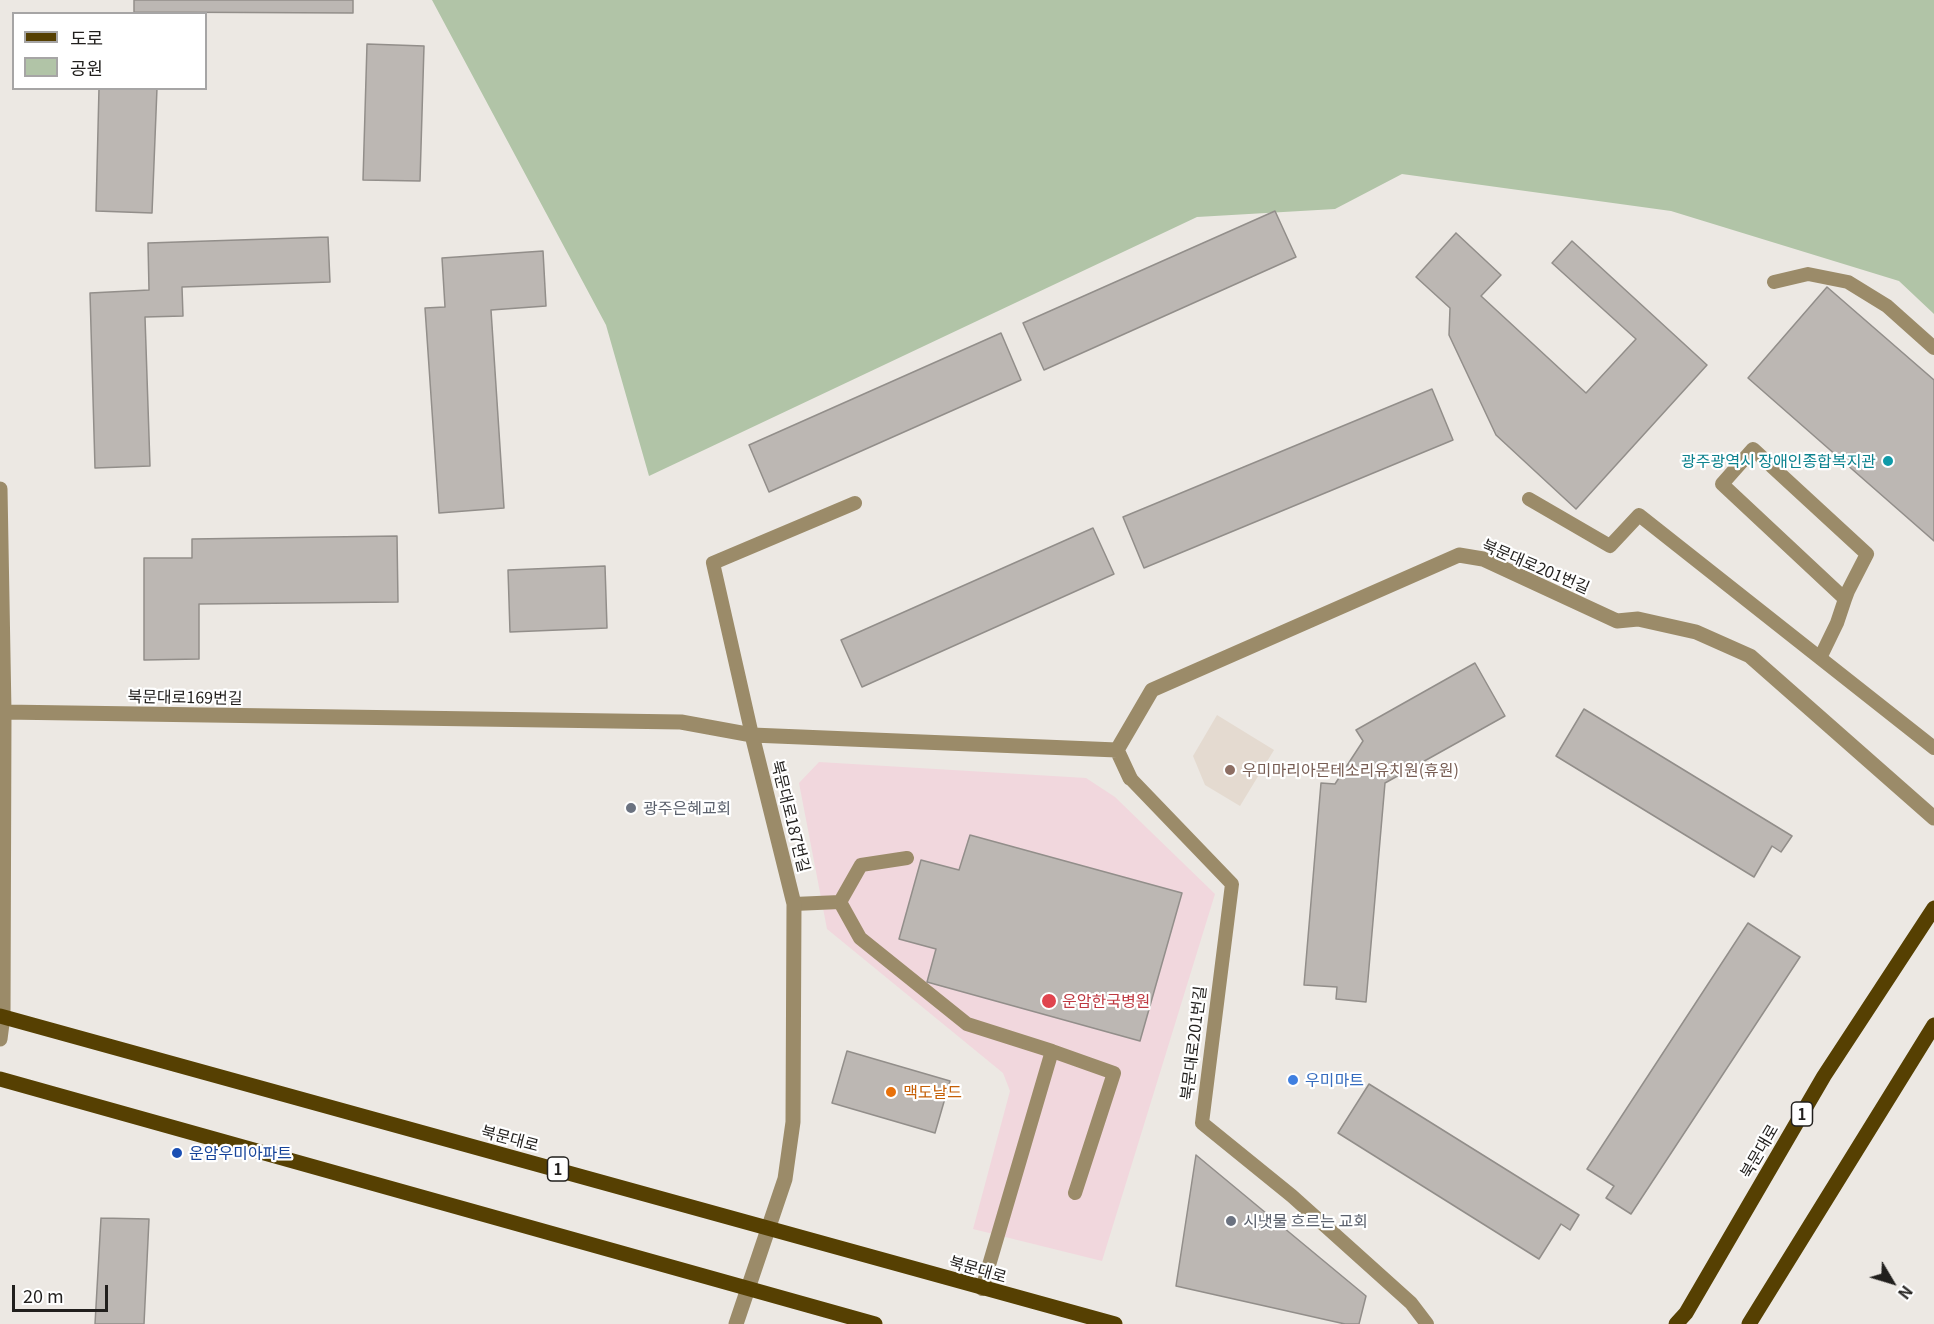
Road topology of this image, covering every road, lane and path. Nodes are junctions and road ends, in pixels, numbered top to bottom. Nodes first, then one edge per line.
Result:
1 (1774, 282) dead end
2 (1934, 348) edge
3 (0, 489) edge
4 (1529, 499) dead end
5 (855, 503) dead end
6 (1845, 599) junction
7 (1820, 658) junction
8 (4, 712) junction
9 (752, 735) junction
10 (1931, 741) edge
11 (1117, 750) junction
12 (1130, 778) joint
13 (1934, 818) edge
14 (907, 858) dead end
15 (840, 902) junction
16 (794, 904) junction
17 (1934, 908) edge
18 (1, 1016) edge
19 (1934, 1025) edge
20 (0, 1039) edge
21 (1052, 1051) junction
22 (0, 1079) edge
23 (1075, 1193) dead end
24 (770, 1228) junction
25 (750, 1288) junction
26 (982, 1289) junction
27 (736, 1324) edge
28 (875, 1324) edge
29 (1115, 1324) edge
30 (1427, 1324) edge
31 (1676, 1324) edge
32 (1749, 1324) edge

1 - 2 lane
3 - 8 street
4 - 7 lane
5 - 9 lane
6 - 6 lane
6 - 7 lane
7 - 10 lane
8 - 9 street, 북문대로169번길
8 - 18 street
9 - 11 street
9 - 16 street, 북문대로187번길
11 - 12 street
11 - 13 street, 북문대로201번길
12 - 30 lane, 북문대로201번길
14 - 15 lane
15 - 16 lane
15 - 21 lane
16 - 24 street, 북문대로187번길
17 - 31 main road, 북문대로 / 1
18 - 20 street
18 - 24 main road, 북문대로 / 1
19 - 32 main road
21 - 23 lane
21 - 26 lane
22 - 25 main road
24 - 25 street, 북문대로187번길
24 - 26 main road, 북문대로 / 1
25 - 27 street, 북문대로187번길
25 - 28 main road
26 - 29 main road, 북문대로 / 1

